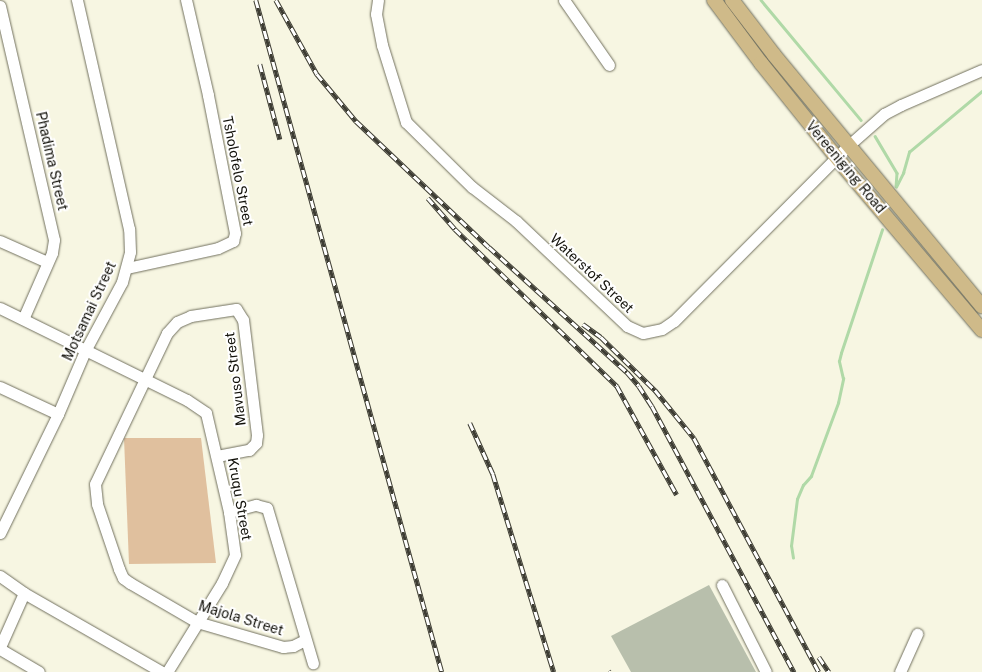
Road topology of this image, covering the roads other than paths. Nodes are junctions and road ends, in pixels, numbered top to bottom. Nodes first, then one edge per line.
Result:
1 (77, 0) edge
2 (186, 0) edge
3 (378, 0) edge
4 (564, 0) edge
5 (714, 0) edge
6 (732, 0) edge
7 (0, 6) edge
8 (609, 65) dead end
9 (982, 70) edge
10 (849, 145) junction
11 (838, 158) junction
12 (0, 241) edge
13 (47, 262) junction
14 (127, 268) junction
15 (982, 306) edge
16 (0, 308) edge
17 (24, 319) junction
18 (982, 330) edge
19 (86, 351) junction
20 (146, 379) junction
21 (0, 387) edge
22 (58, 414) junction
23 (217, 456) junction
24 (229, 512) junction
25 (0, 533) edge
26 (0, 576) edge
27 (722, 585) dead end
28 (24, 593) junction
29 (197, 622) junction
30 (917, 634) dead end
31 (305, 640) junction
32 (0, 648) edge
33 (313, 663) dead end
34 (39, 672) edge
35 (162, 672) edge
36 (167, 672) edge
37 (766, 672) edge
38 (900, 672) edge

1 - 14 street, Motsamai Street
2 - 14 street, Tsholofelo Street
3 - 11 street, Waterstof Street
4 - 8 street
5 - 11 main road, Vereeniging Road
6 - 10 main road, Vereeniging Road
7 - 13 street, Phadima Street
9 - 10 street, Waterstof Street
10 - 11 street, Waterstof Street
10 - 15 main road, Vereeniging Road
11 - 18 main road, Vereeniging Road
12 - 13 street
13 - 17 street, Phadima Street
14 - 19 street, Motsamai Street
16 - 17 street, Kruqu Street
17 - 19 street, Kruqu Street
19 - 20 street, Kruqu Street
19 - 22 street, Motsamai Street
20 - 23 street, Kruqu Street
20 - 23 street, Mavuso Street
20 - 29 street, Majola Street
21 - 22 street
22 - 25 street, Motsamai Street
23 - 24 street, Kruqu Street
24 - 29 street, Kruqu Street
24 - 31 street
26 - 28 street
27 - 37 street
28 - 32 street
28 - 35 street
29 - 31 street, Majola Street
29 - 36 street, Kruqu Street
30 - 38 street
31 - 33 street
32 - 34 street

